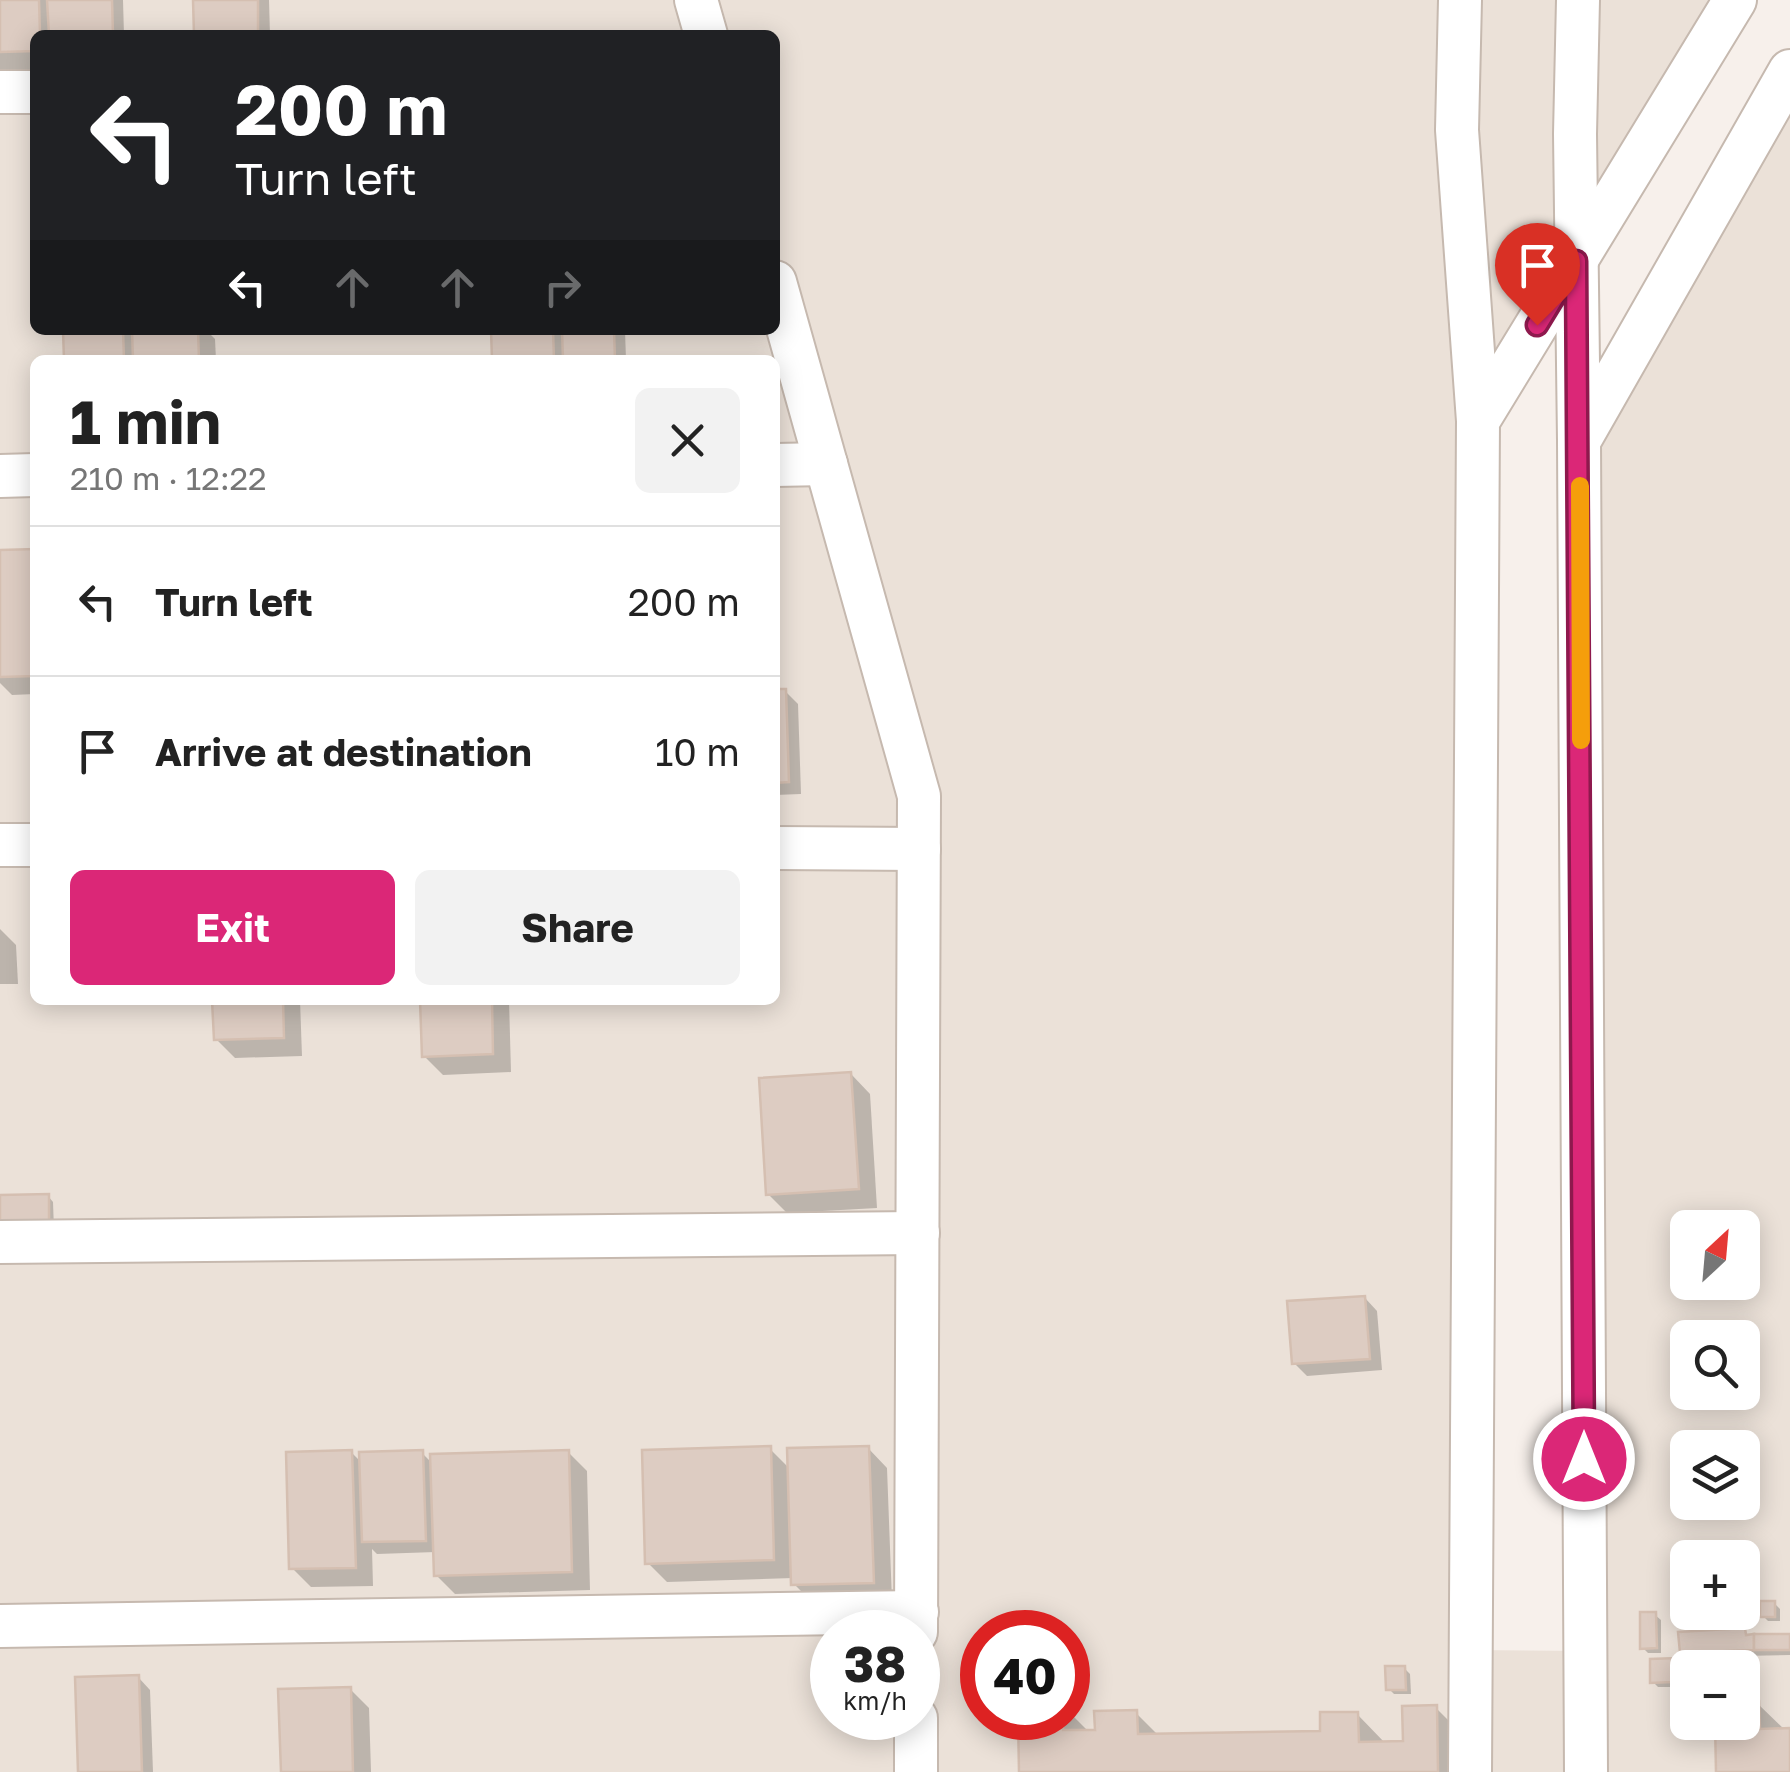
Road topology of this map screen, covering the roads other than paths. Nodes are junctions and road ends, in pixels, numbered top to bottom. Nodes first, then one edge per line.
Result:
1 (696, 0) edge
2 (1460, 0) edge
3 (1578, 0) edge
4 (1735, 0) edge
5 (705, 30) edge
6 (1790, 71) edge
7 (0, 92) edge
8 (30, 92) edge
9 (1576, 261) junction
10 (780, 300) edge
11 (1478, 422) junction
12 (1579, 440) junction
13 (826, 464) junction
14 (780, 465) edge
15 (30, 475) edge
16 (0, 476) edge
17 (0, 845) edge
18 (30, 846) edge
19 (780, 848) edge
20 (919, 848) junction
21 (918, 1233) junction
22 (0, 1242) edge
23 (916, 1610) edge
24 (810, 1622) edge
25 (0, 1626) edge
26 (916, 1740) edge
27 (916, 1772) edge
28 (1470, 1772) edge
29 (1586, 1772) edge

1 - 5 street
2 - 11 street
3 - 9 street
4 - 9 street
6 - 12 street
7 - 8 street
9 - 11 street
9 - 12 street
10 - 13 street
11 - 28 street
12 - 29 street
13 - 14 street
13 - 20 street
15 - 16 street
17 - 18 street
19 - 20 street
20 - 21 street
21 - 22 street
21 - 23 street
24 - 25 street
26 - 27 street

